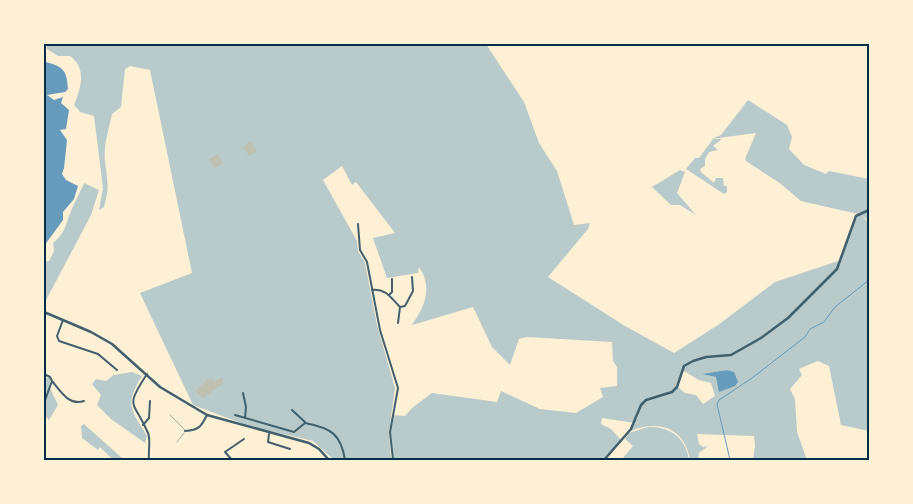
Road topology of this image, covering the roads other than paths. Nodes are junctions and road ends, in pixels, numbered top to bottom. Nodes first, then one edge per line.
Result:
1 (869, 210) edge
2 (358, 224) dead end
3 (412, 277) dead end
4 (392, 279) dead end
5 (372, 290) junction
6 (389, 295) junction
7 (400, 307) junction
8 (44, 312) edge
9 (63, 320) junction
10 (398, 323) dead end
11 (117, 370) dead end
12 (44, 374) edge
13 (147, 374) junction
14 (52, 381) junction
15 (243, 393) dead end
16 (84, 401) dead end
17 (150, 401) dead end
18 (44, 403) edge
19 (292, 410) dead end
20 (170, 415) dead end
21 (207, 415) junction
22 (235, 415) dead end
23 (245, 418) junction
24 (306, 423) junction
25 (143, 425) junction
26 (185, 431) junction
27 (269, 434) junction
28 (244, 439) dead end
29 (177, 442) dead end
30 (290, 449) dead end
31 (149, 460) edge
32 (232, 460) edge
33 (329, 460) edge
34 (346, 460) edge
35 (393, 460) edge
36 (604, 460) edge

1 - 36 street
2 - 5 street
3 - 7 street
4 - 6 street
5 - 6 street
5 - 35 street
6 - 7 street
7 - 10 street
8 - 9 street
9 - 11 street
9 - 13 street
12 - 14 street
13 - 21 street
13 - 25 street
14 - 16 street
14 - 18 street
15 - 23 street
17 - 25 street
19 - 24 street
20 - 26 lane
21 - 26 street
21 - 27 street
22 - 23 street
23 - 24 street
24 - 34 street
25 - 31 street
26 - 29 lane
27 - 30 street
27 - 33 street
28 - 32 street

